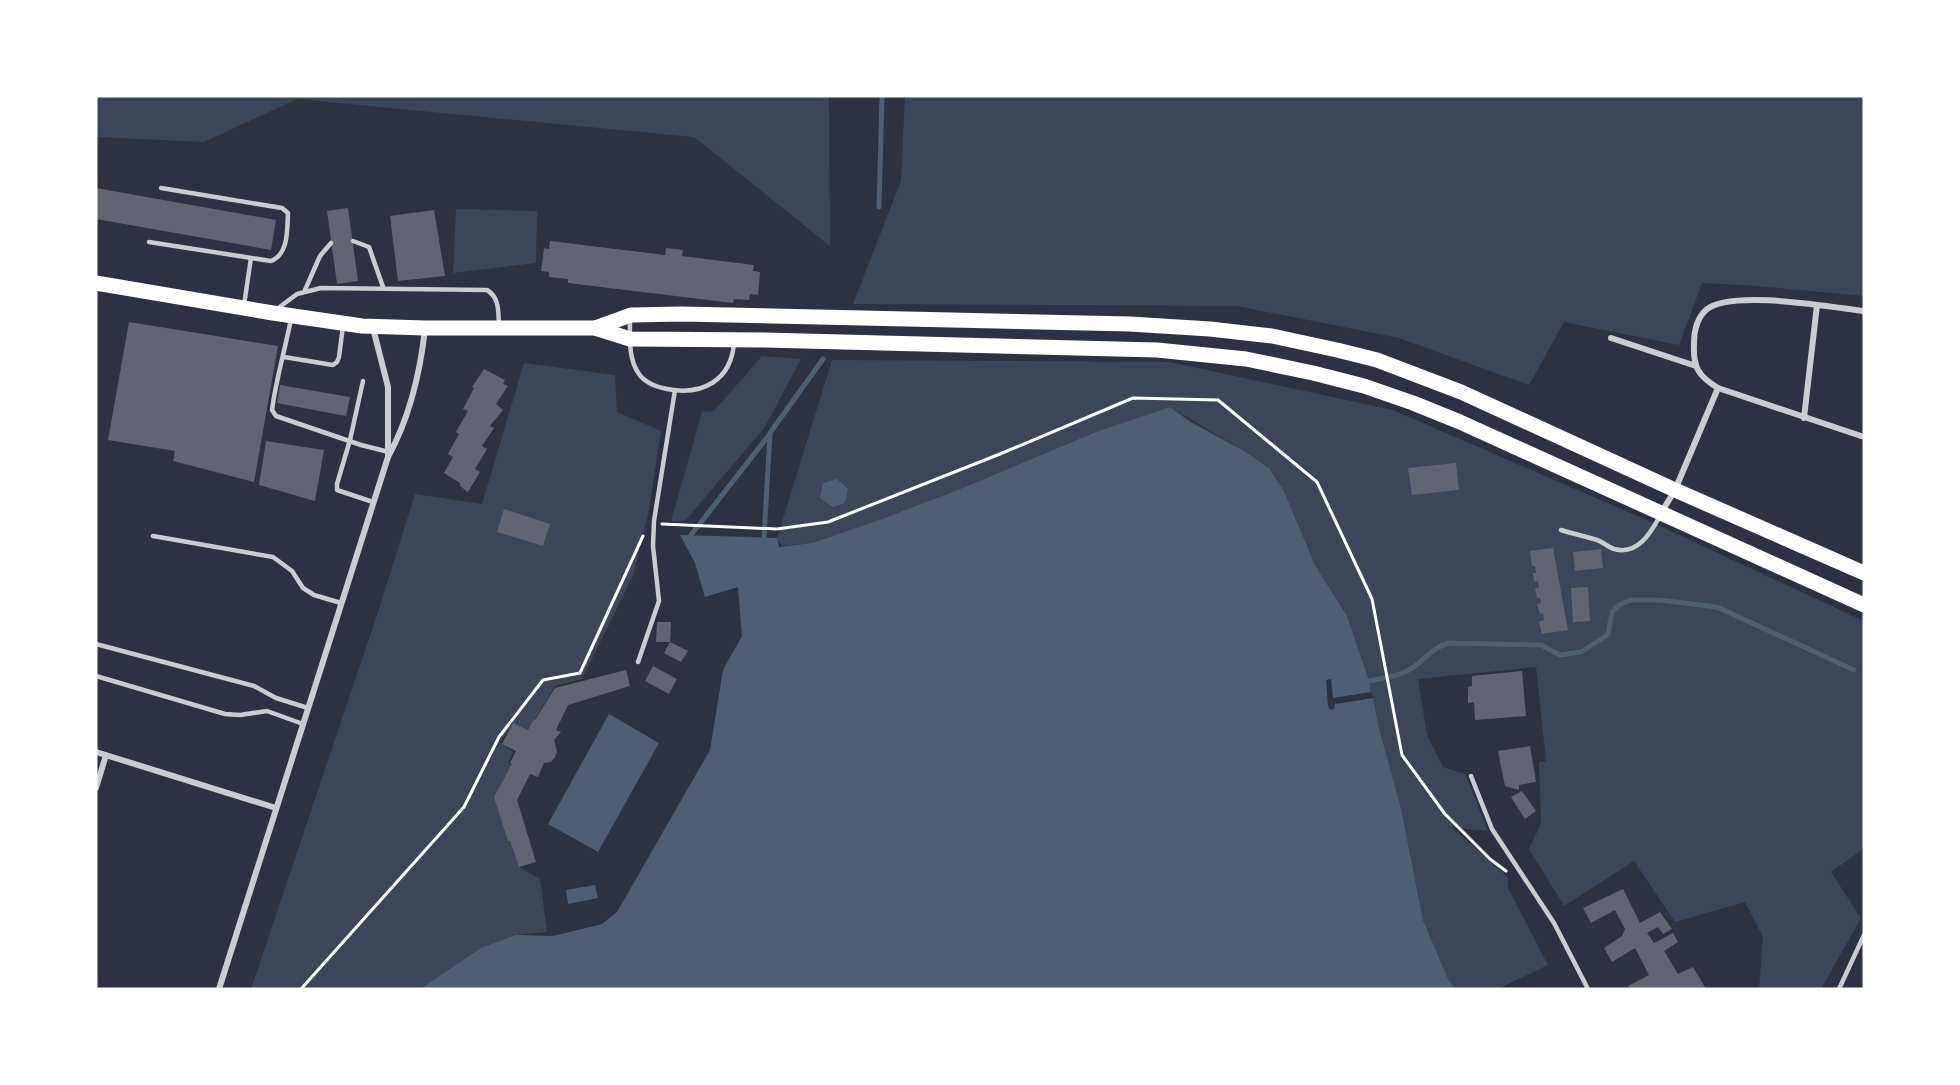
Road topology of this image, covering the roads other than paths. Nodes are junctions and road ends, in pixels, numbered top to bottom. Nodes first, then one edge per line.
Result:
1 (161, 188) dead end
2 (353, 241) dead end
3 (149, 242) dead end
4 (331, 243) dead end
5 (251, 258) junction
6 (96, 283) edge
7 (383, 287) junction
8 (305, 290) junction
9 (1817, 305) junction
10 (244, 308) junction
11 (1864, 311) edge
12 (273, 313) junction
13 (630, 315) junction
14 (291, 316) junction
15 (343, 324) junction
16 (372, 326) junction
17 (425, 328) junction
18 (499, 328) junction
19 (595, 328) junction
20 (1611, 338) dead end
21 (630, 339) junction
22 (734, 340) junction
23 (284, 357) junction
24 (1696, 366) junction
25 (363, 381) dead end
26 (1718, 388) junction
27 (675, 390) junction
28 (1804, 418) junction
29 (1864, 437) edge
30 (350, 440) junction
31 (389, 454) junction
32 (1675, 490) junction
33 (373, 502) junction
34 (1661, 513) junction
35 (1561, 530) dead end
36 (153, 536) dead end
37 (1864, 573) edge
38 (341, 603) junction
39 (1864, 605) edge
40 (96, 644) edge
41 (638, 662) dead end
42 (96, 676) edge
43 (308, 708) junction
44 (303, 724) junction
45 (96, 752) edge
46 (106, 755) junction
47 (1471, 776) dead end
48 (96, 788) edge
49 (276, 808) junction
50 (1864, 935) edge
51 (219, 989) edge
52 (1588, 989) edge
53 (1839, 989) edge

1 - 5 lane
2 - 7 lane
3 - 5 lane
4 - 8 lane
5 - 10 lane
6 - 10 main road
7 - 8 lane
7 - 18 lane
8 - 12 lane
9 - 11 street
9 - 24 street
9 - 28 street
10 - 12 main road
12 - 14 main road
13 - 19 main road
13 - 21 lane
13 - 32 main road
14 - 15 main road
14 - 23 lane
15 - 16 main road
15 - 23 lane
16 - 17 main road
16 - 31 street
17 - 18 main road
17 - 31 street
18 - 19 main road
19 - 21 main road
20 - 24 street
21 - 22 main road
21 - 27 lane
22 - 27 lane
22 - 34 main road
23 - 30 lane
24 - 26 street
25 - 30 lane
26 - 28 street
26 - 32 street
27 - 41 lane
28 - 29 street
30 - 31 lane
30 - 33 lane
31 - 33 street
32 - 34 street
32 - 37 main road
33 - 38 street
34 - 35 lane
34 - 39 main road
36 - 38 lane
38 - 43 street
40 - 43 lane
42 - 44 lane
43 - 44 street
44 - 49 street
45 - 46 street
46 - 48 street
46 - 49 street
47 - 52 lane
49 - 51 street
50 - 53 lane

